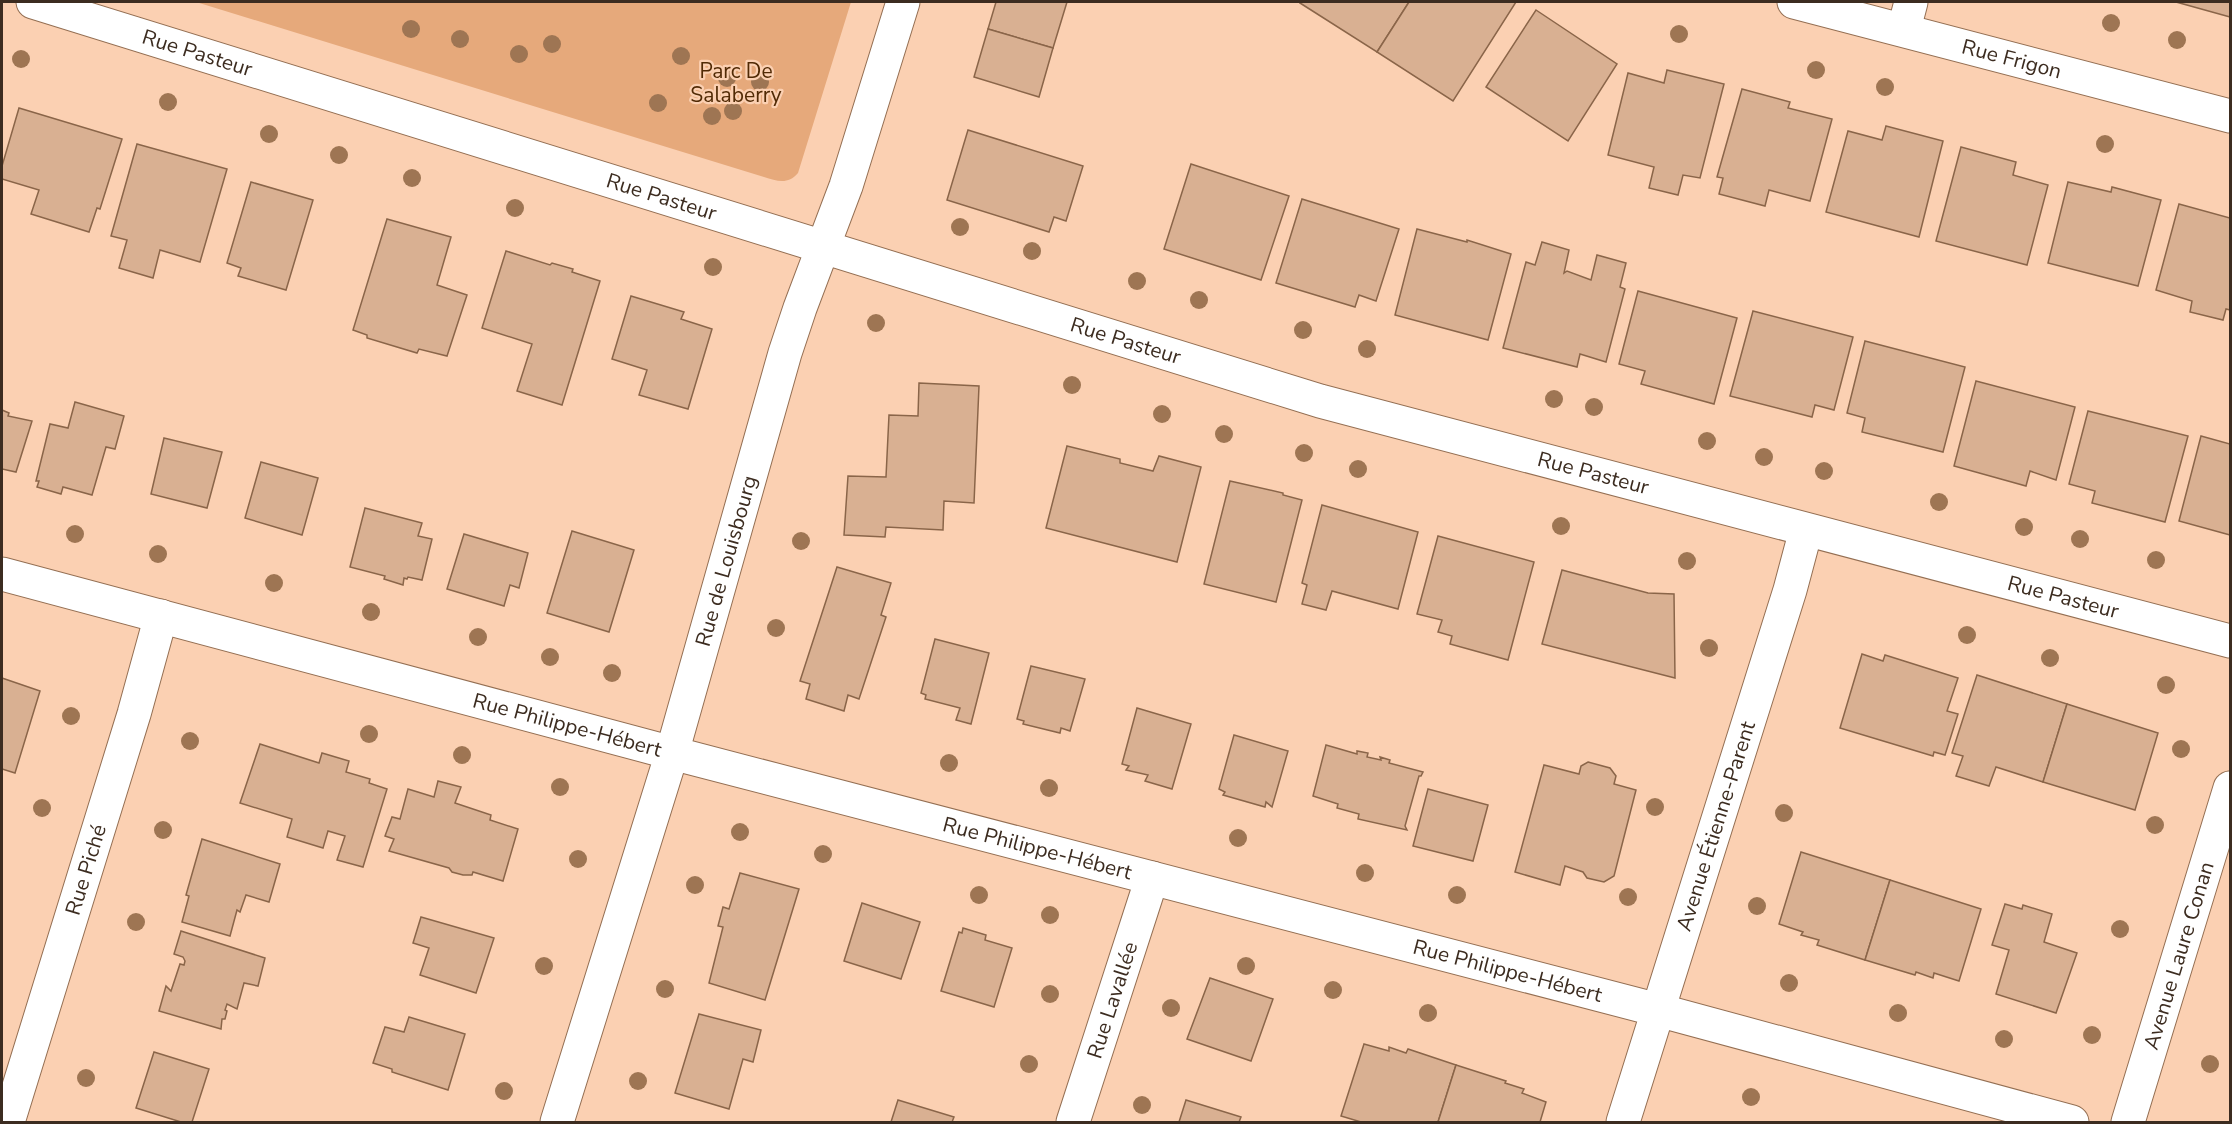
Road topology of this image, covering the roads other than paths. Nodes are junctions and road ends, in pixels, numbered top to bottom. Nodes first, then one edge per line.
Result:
1 (33, 2) edge
2 (903, 2) edge
3 (1794, 2) edge
4 (1908, 15) edge
5 (2230, 116) edge
6 (823, 247) junction
7 (1806, 530) junction
8 (2, 574) edge
9 (161, 616) junction
10 (2230, 641) edge
11 (672, 753) junction
12 (2230, 788) edge
13 (1152, 878) junction
14 (1658, 1010) junction
15 (8, 1122) edge
16 (557, 1122) edge
17 (1073, 1122) edge
18 (1623, 1122) edge
19 (2072, 1122) edge
20 (2128, 1122) edge

1 - 6 street, Rue Pasteur
2 - 6 street, Rue de Louisbourg
3 - 4 street, Rue Frigon
4 - 5 street, Rue Frigon
6 - 7 street, Rue Pasteur
6 - 11 street, Rue de Louisbourg
7 - 10 street, Rue Pasteur
7 - 14 street, Avenue Étienne-Parent
8 - 9 street, Rue Philippe-Hébert
9 - 11 street, Rue Philippe-Hébert
9 - 15 street, Rue Piché
11 - 13 street, Rue Philippe-Hébert
11 - 16 street, Rue de Louisbourg
12 - 20 street, Avenue Laure Conan
13 - 14 street, Rue Philippe-Hébert
13 - 17 street, Rue Lavallée
14 - 18 street, Avenue Étienne-Parent
14 - 19 street, Rue Philippe-Hébert

